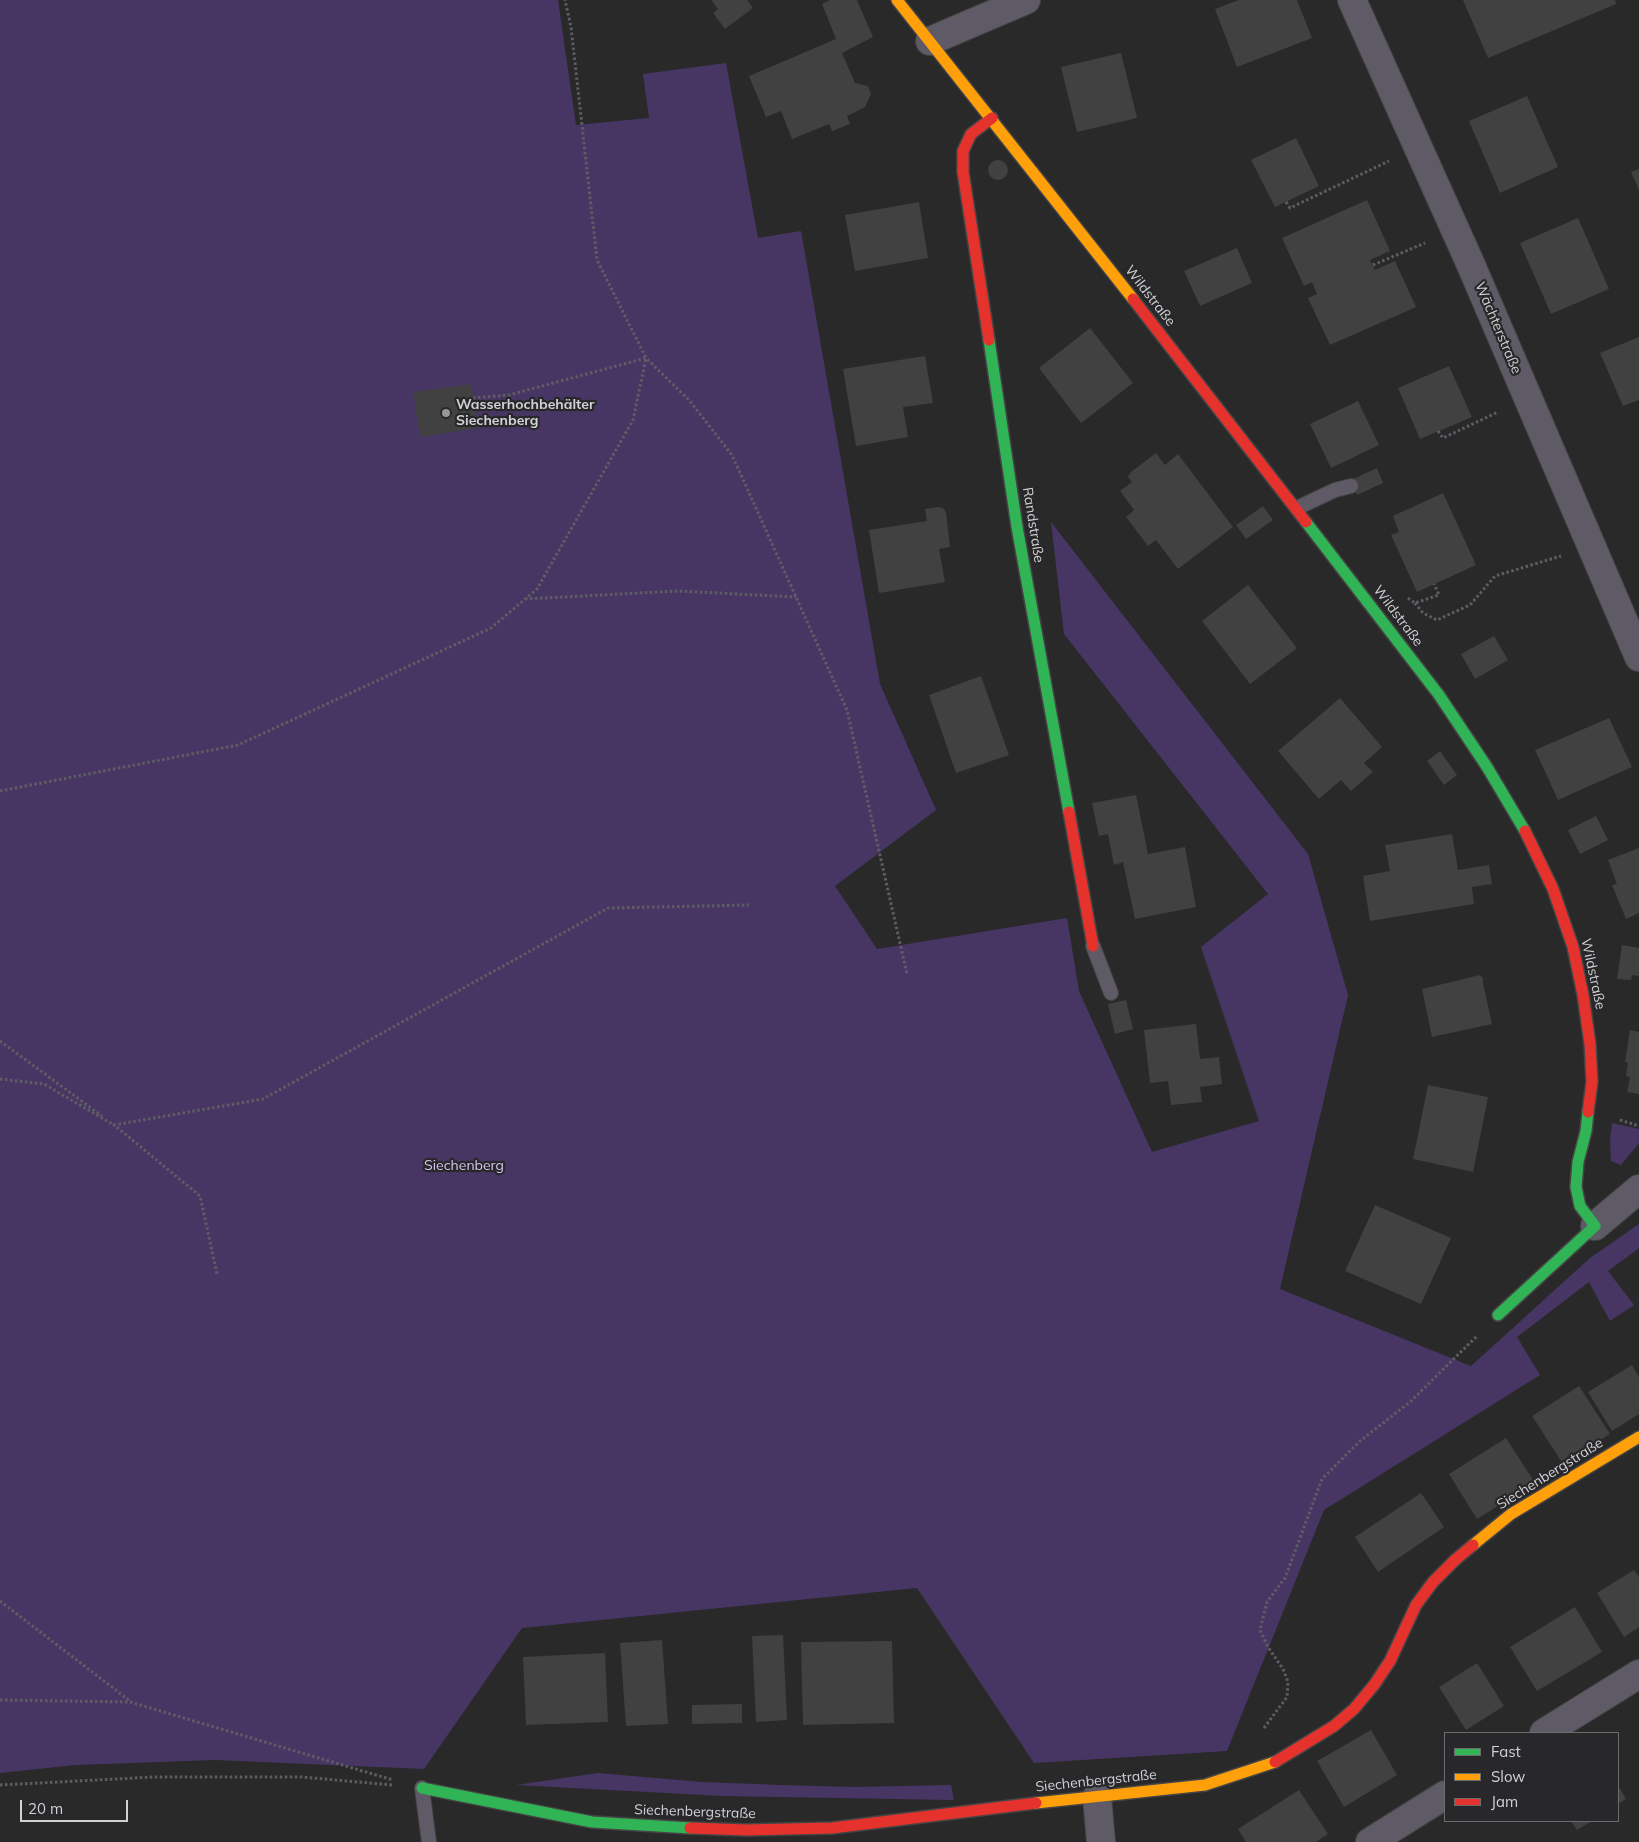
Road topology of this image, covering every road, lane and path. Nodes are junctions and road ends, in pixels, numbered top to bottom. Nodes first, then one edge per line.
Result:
1 (565, 0) edge
2 (897, 0) edge
3 (1026, 0) edge
4 (1352, 0) edge
5 (930, 41) junction
6 (992, 118) junction
7 (1384, 162) dead end
8 (1286, 202) dead end
9 (1456, 230) junction
10 (1373, 265) dead end
11 (646, 358) junction
12 (474, 398) dead end
13 (1491, 414) dead end
14 (1438, 431) dead end
15 (1351, 486) dead end
16 (1297, 508) junction
17 (1568, 554) dead end
18 (1434, 584) dead end
19 (796, 597) junction
20 (525, 599) junction
21 (1415, 603) junction
22 (1376, 612) junction
23 (1639, 657) edge
24 (0, 791) edge
25 (749, 905) dead end
26 (1093, 946) joint
27 (907, 974) dead end
28 (1111, 993) dead end
29 (0, 1041) edge
30 (0, 1079) edge
31 (114, 1125) junction
32 (1639, 1189) edge
33 (1595, 1226) junction
34 (217, 1274) dead end
35 (1498, 1315) joint
36 (1639, 1437) edge
37 (0, 1601) edge
38 (1639, 1674) edge
39 (0, 1700) edge
40 (130, 1702) junction
41 (1546, 1732) edge
42 (1260, 1734) dead end
43 (0, 1785) edge
44 (422, 1788) junction
45 (1097, 1796) junction
46 (1444, 1796) edge
47 (429, 1842) edge
48 (1101, 1842) edge
49 (1370, 1842) edge

1 - 11 path
2 - 5 street, Wildstraße
3 - 5 street
4 - 9 street, Wächterstraße
5 - 6 street, Wildstraße
6 - 16 street, Wildstraße
6 - 26 street, Randstraße
7 - 8 path
9 - 10 path
9 - 23 street, Wächterstraße
11 - 12 path
11 - 19 path
11 - 20 path
13 - 14 path
15 - 16 lane
16 - 22 street, Wildstraße
17 - 21 path
18 - 21 path
19 - 20 path
19 - 27 path
20 - 24 path
21 - 22 path
22 - 33 street, Wildstraße
25 - 31 path
26 - 28 lane
29 - 31 path
30 - 31 path
31 - 34 path
32 - 33 street
33 - 35 street
35 - 42 path
36 - 45 street, Siechenbergstraße
37 - 40 path
38 - 41 street
39 - 40 path
40 - 44 path
43 - 44 path
44 - 45 street, Siechenbergstraße
44 - 47 lane
45 - 48 street
46 - 49 street

